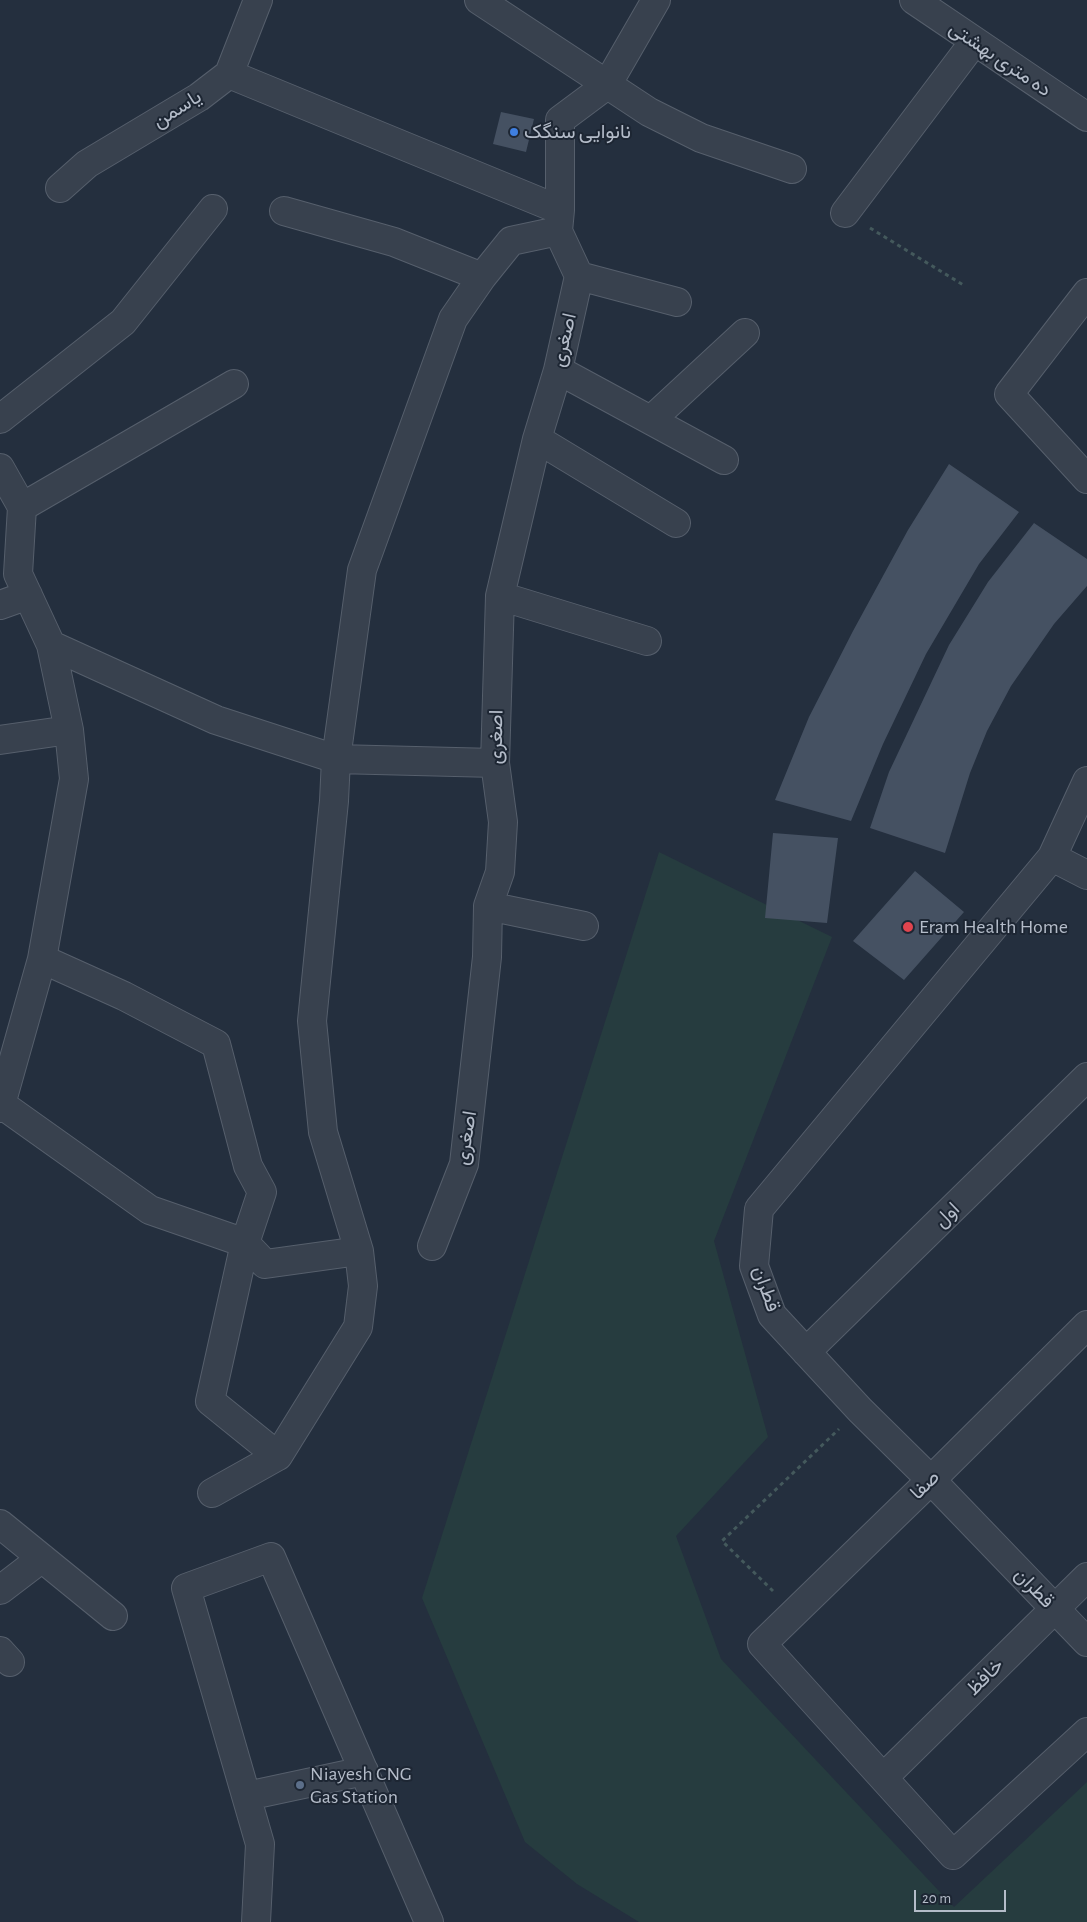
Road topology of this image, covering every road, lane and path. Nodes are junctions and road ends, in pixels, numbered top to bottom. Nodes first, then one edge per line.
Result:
1 (479, 0) edge
2 (656, 0) edge
3 (914, 0) edge
4 (256, 1) edge
5 (974, 42) junction
6 (229, 74) junction
7 (607, 84) junction
8 (1087, 117) edge
9 (792, 169) dead end
10 (60, 188) dead end
11 (213, 210) dead end
12 (284, 211) dead end
13 (844, 213) joint
14 (559, 221) junction
15 (578, 276) junction
16 (482, 277) junction
17 (965, 286) dead end
18 (1087, 294) edge
19 (677, 302) dead end
20 (745, 333) dead end
21 (558, 370) junction
22 (234, 384) dead end
23 (0, 419) edge
24 (651, 420) junction
25 (536, 439) junction
26 (724, 460) dead end
27 (0, 468) edge
28 (1087, 479) edge
29 (11, 510) edge
30 (676, 523) dead end
31 (28, 595) junction
32 (500, 596) junction
33 (0, 605) edge
34 (648, 641) dead end
35 (51, 645) junction
36 (69, 730) junction
37 (0, 740) edge
38 (336, 759) junction
39 (495, 764) junction
40 (1087, 781) edge
41 (1052, 857) junction
42 (1087, 875) edge
43 (488, 906) junction
44 (584, 926) dead end
45 (42, 959) junction
46 (1087, 1077) edge
47 (2, 1094) edge
48 (245, 1243) junction
49 (432, 1246) dead end
50 (359, 1251) junction
51 (1087, 1325) edge
52 (806, 1352) junction
53 (860, 1410) junction
54 (278, 1456) junction
55 (931, 1480) junction
56 (212, 1493) dead end
57 (0, 1524) edge
58 (42, 1558) junction
59 (1087, 1577) edge
60 (0, 1590) edge
61 (1054, 1608) junction
62 (795, 1613) junction
63 (113, 1616) dead end
64 (1087, 1642) edge
65 (1087, 1732) edge
66 (364, 1771) junction
67 (884, 1777) junction
68 (246, 1796) junction
69 (256, 1922) edge
70 (429, 1922) edge

1 - 7 street
2 - 7 street
3 - 5 street, ده متری بهشتی
4 - 6 street
5 - 8 street, ده متری بهشتی
5 - 13 street
6 - 10 street, یاسمن
6 - 14 street
7 - 9 street
7 - 14 street
11 - 23 street
12 - 16 street
13 - 17 path
14 - 15 street
14 - 16 street
15 - 19 street
15 - 21 street, اصغری
16 - 38 street
18 - 28 street
20 - 24 street
21 - 24 street
21 - 25 street, اصغری
22 - 29 street
24 - 26 street
25 - 30 street
25 - 32 street, اصغری
27 - 29 street
29 - 31 street
31 - 33 street
31 - 35 street
32 - 34 street
32 - 39 street, اصغری
35 - 36 street
35 - 38 street
36 - 37 street
36 - 45 street
38 - 39 street
38 - 50 street
39 - 43 street, اصغری
40 - 41 street, قطران
41 - 42 street
41 - 52 street, قطران
43 - 44 street
43 - 49 street, اصغری
45 - 47 street
45 - 48 street
46 - 52 street, اول
47 - 48 street
48 - 50 street
48 - 54 street
50 - 54 street
51 - 55 street, صفا
52 - 53 street, قطران
53 - 55 street, قطران
53 - 62 path
54 - 56 street
55 - 61 street, قطران
55 - 62 street, صفا
57 - 58 street
58 - 60 street
58 - 63 street
59 - 61 street, خافظ
61 - 64 street, قطران
61 - 67 street, خافظ
62 - 67 street, صفا
65 - 67 street
66 - 68 street
66 - 68 street
66 - 70 street
68 - 69 street

